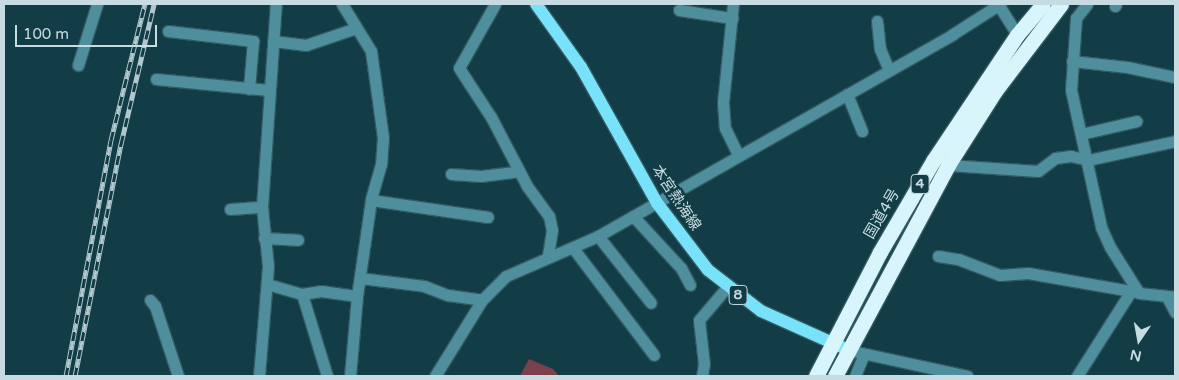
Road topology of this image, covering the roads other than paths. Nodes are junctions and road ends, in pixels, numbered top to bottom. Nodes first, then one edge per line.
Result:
1 (97, 4) edge
2 (276, 4) edge
3 (342, 4) edge
4 (495, 4) edge
5 (536, 4) edge
6 (733, 4) edge
7 (999, 4) edge
8 (1043, 4) edge
9 (1061, 4) edge
10 (1086, 4) edge
11 (679, 10) dead end
12 (732, 18) junction
13 (876, 21) dead end
14 (356, 28) junction
15 (168, 31) dead end
16 (1017, 35) junction
17 (273, 41) junction
18 (1072, 61) junction
19 (78, 65) dead end
20 (889, 70) junction
21 (1175, 76) edge
22 (156, 79) dead end
23 (249, 89) junction
24 (268, 90) junction
25 (847, 94) junction
26 (1137, 121) dead end
27 (862, 131) dead end
28 (1081, 134) junction
29 (1175, 140) edge
30 (738, 155) junction
31 (1088, 160) junction
32 (948, 165) junction
33 (519, 171) junction
34 (451, 174) dead end
35 (371, 200) junction
36 (657, 203) junction
37 (262, 206) junction
38 (230, 209) dead end
39 (488, 216) dead end
40 (634, 216) junction
41 (598, 236) junction
42 (264, 238) junction
43 (298, 240) dead end
44 (573, 248) junction
45 (548, 256) junction
46 (938, 256) dead end
47 (360, 278) junction
48 (267, 284) junction
49 (690, 285) dead end
50 (727, 287) junction
51 (1135, 292) junction
52 (302, 294) junction
53 (356, 296) junction
54 (1172, 298) edge
55 (150, 300) dead end
56 (482, 300) junction
57 (651, 303) dead end
58 (1175, 312) edge
59 (832, 344) junction
60 (848, 350) junction
61 (864, 354) junction
62 (654, 356) dead end
63 (918, 372) edge
64 (940, 373) edge
65 (178, 376) edge
66 (259, 376) edge
67 (327, 376) edge
68 (350, 376) edge
69 (435, 376) edge
70 (702, 376) edge
71 (816, 376) edge
72 (834, 376) edge
73 (855, 376) edge
74 (967, 376) edge
75 (1077, 376) edge

1 - 19 street
2 - 17 street
3 - 14 street
4 - 33 street
5 - 36 main road, 本宮熱海線 / 8
6 - 12 street
7 - 16 street
7 - 20 street
8 - 16 highway, 国道4号 / 4
9 - 32 highway, 4
10 - 18 street
11 - 12 street
12 - 30 street
13 - 20 street
14 - 17 street
14 - 35 street
15 - 23 street
16 - 59 highway, 国道4号 / 4
17 - 24 street
18 - 21 street
18 - 28 street
20 - 25 street
22 - 23 street
23 - 24 street
24 - 37 street
25 - 27 street
25 - 30 street
26 - 28 street
28 - 31 street
29 - 31 street
30 - 36 street
31 - 32 street
31 - 51 street
32 - 60 highway, 4
33 - 34 street
33 - 45 street
35 - 39 street
35 - 47 street
36 - 40 street
36 - 50 main road, 本宮熱海線 / 8
37 - 38 street
37 - 42 street
40 - 41 street
40 - 49 street
41 - 44 street
41 - 57 street
42 - 43 street
42 - 48 street
44 - 45 street
44 - 62 street
45 - 56 street
46 - 51 street
47 - 53 street
47 - 56 street
48 - 52 street
48 - 66 street
50 - 59 main road, 本宮熱海線 / 8
50 - 70 street
51 - 54 street
51 - 75 street
52 - 53 street
52 - 67 street
53 - 68 street
54 - 58 street
55 - 65 street
56 - 69 street
59 - 60 main road, 本宮熱海線 / 8
59 - 71 highway, 国道4号 / 4
60 - 61 street
60 - 72 highway, 4
61 - 63 street
61 - 73 street
63 - 64 street
64 - 74 street

